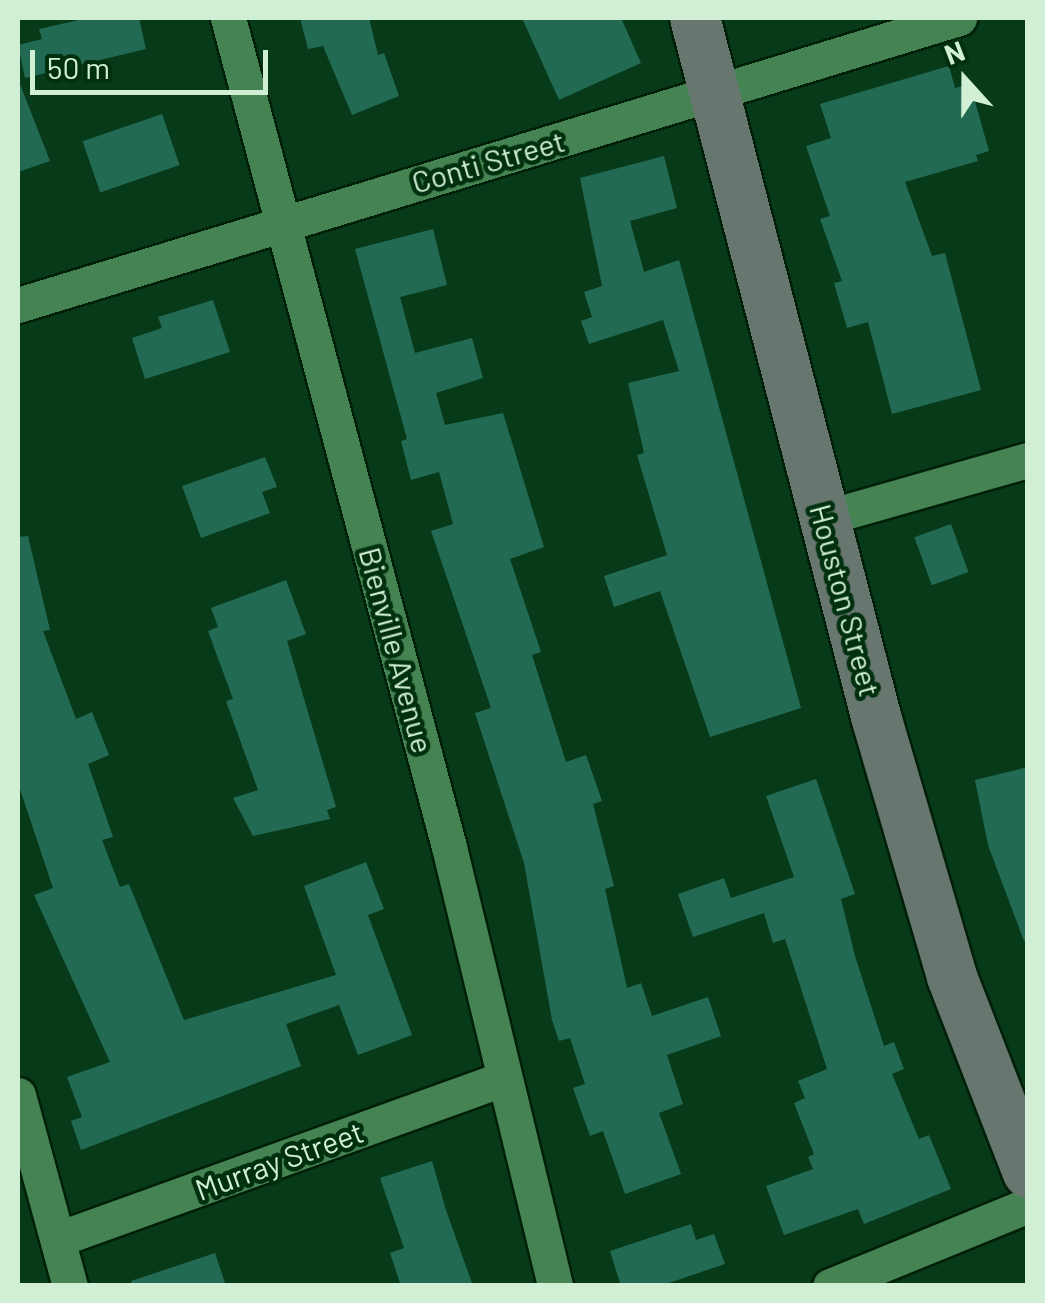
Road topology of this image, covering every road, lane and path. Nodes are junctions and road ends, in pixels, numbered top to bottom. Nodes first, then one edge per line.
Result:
1 (228, 18) edge
2 (695, 18) edge
3 (959, 18) edge
4 (714, 96) junction
5 (285, 219) junction
6 (18, 305) edge
7 (1028, 460) edge
8 (824, 518) junction
9 (500, 1080) junction
10 (18, 1095) edge
11 (1028, 1173) edge
12 (1028, 1205) edge
13 (58, 1239) junction
14 (70, 1286) edge
15 (555, 1286) edge
16 (830, 1286) edge

1 - 5 street, Bienville Avenue
2 - 4 street, Houston Street
3 - 4 street, Conti Street
4 - 5 street, Conti Street
4 - 8 street, Houston Street
5 - 6 street, Conti Street
5 - 9 street, Bienville Avenue
7 - 8 street
8 - 11 street, Houston Street
9 - 13 street, Murray Street
9 - 15 street, Bienville Avenue
10 - 13 street
12 - 16 street
13 - 14 street

